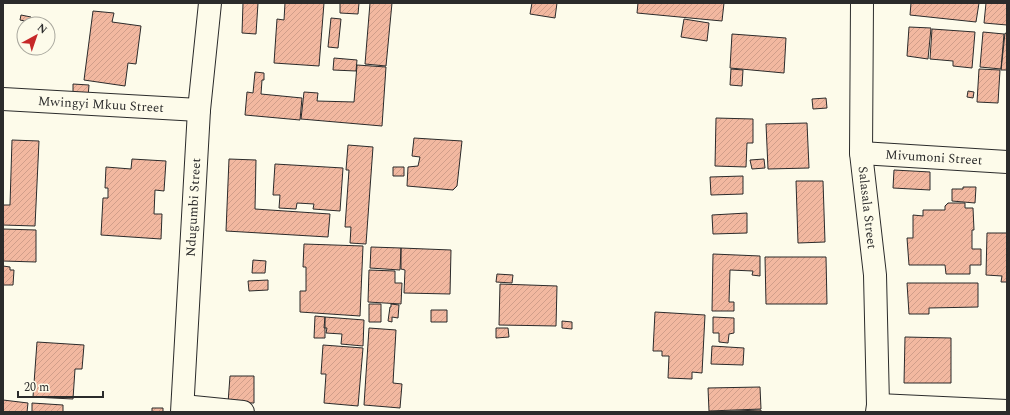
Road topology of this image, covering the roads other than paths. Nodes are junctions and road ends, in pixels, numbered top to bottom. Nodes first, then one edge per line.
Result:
1 (210, 3) edge
2 (862, 3) edge
3 (3, 99) edge
4 (199, 110) junction
5 (861, 153) junction
6 (1007, 162) edge
7 (183, 409) edge
8 (878, 409) edge
9 (1007, 411) edge
10 (243, 412) edge

1 - 4 street, Ndugumbi Street
2 - 5 street, Salasala Street
3 - 4 street, Mwingyi Mkuu Street
4 - 7 street, Ndugumbi Street
5 - 6 street, Mivumoni Street
5 - 8 street, Salasala Street
7 - 10 street
8 - 9 street

